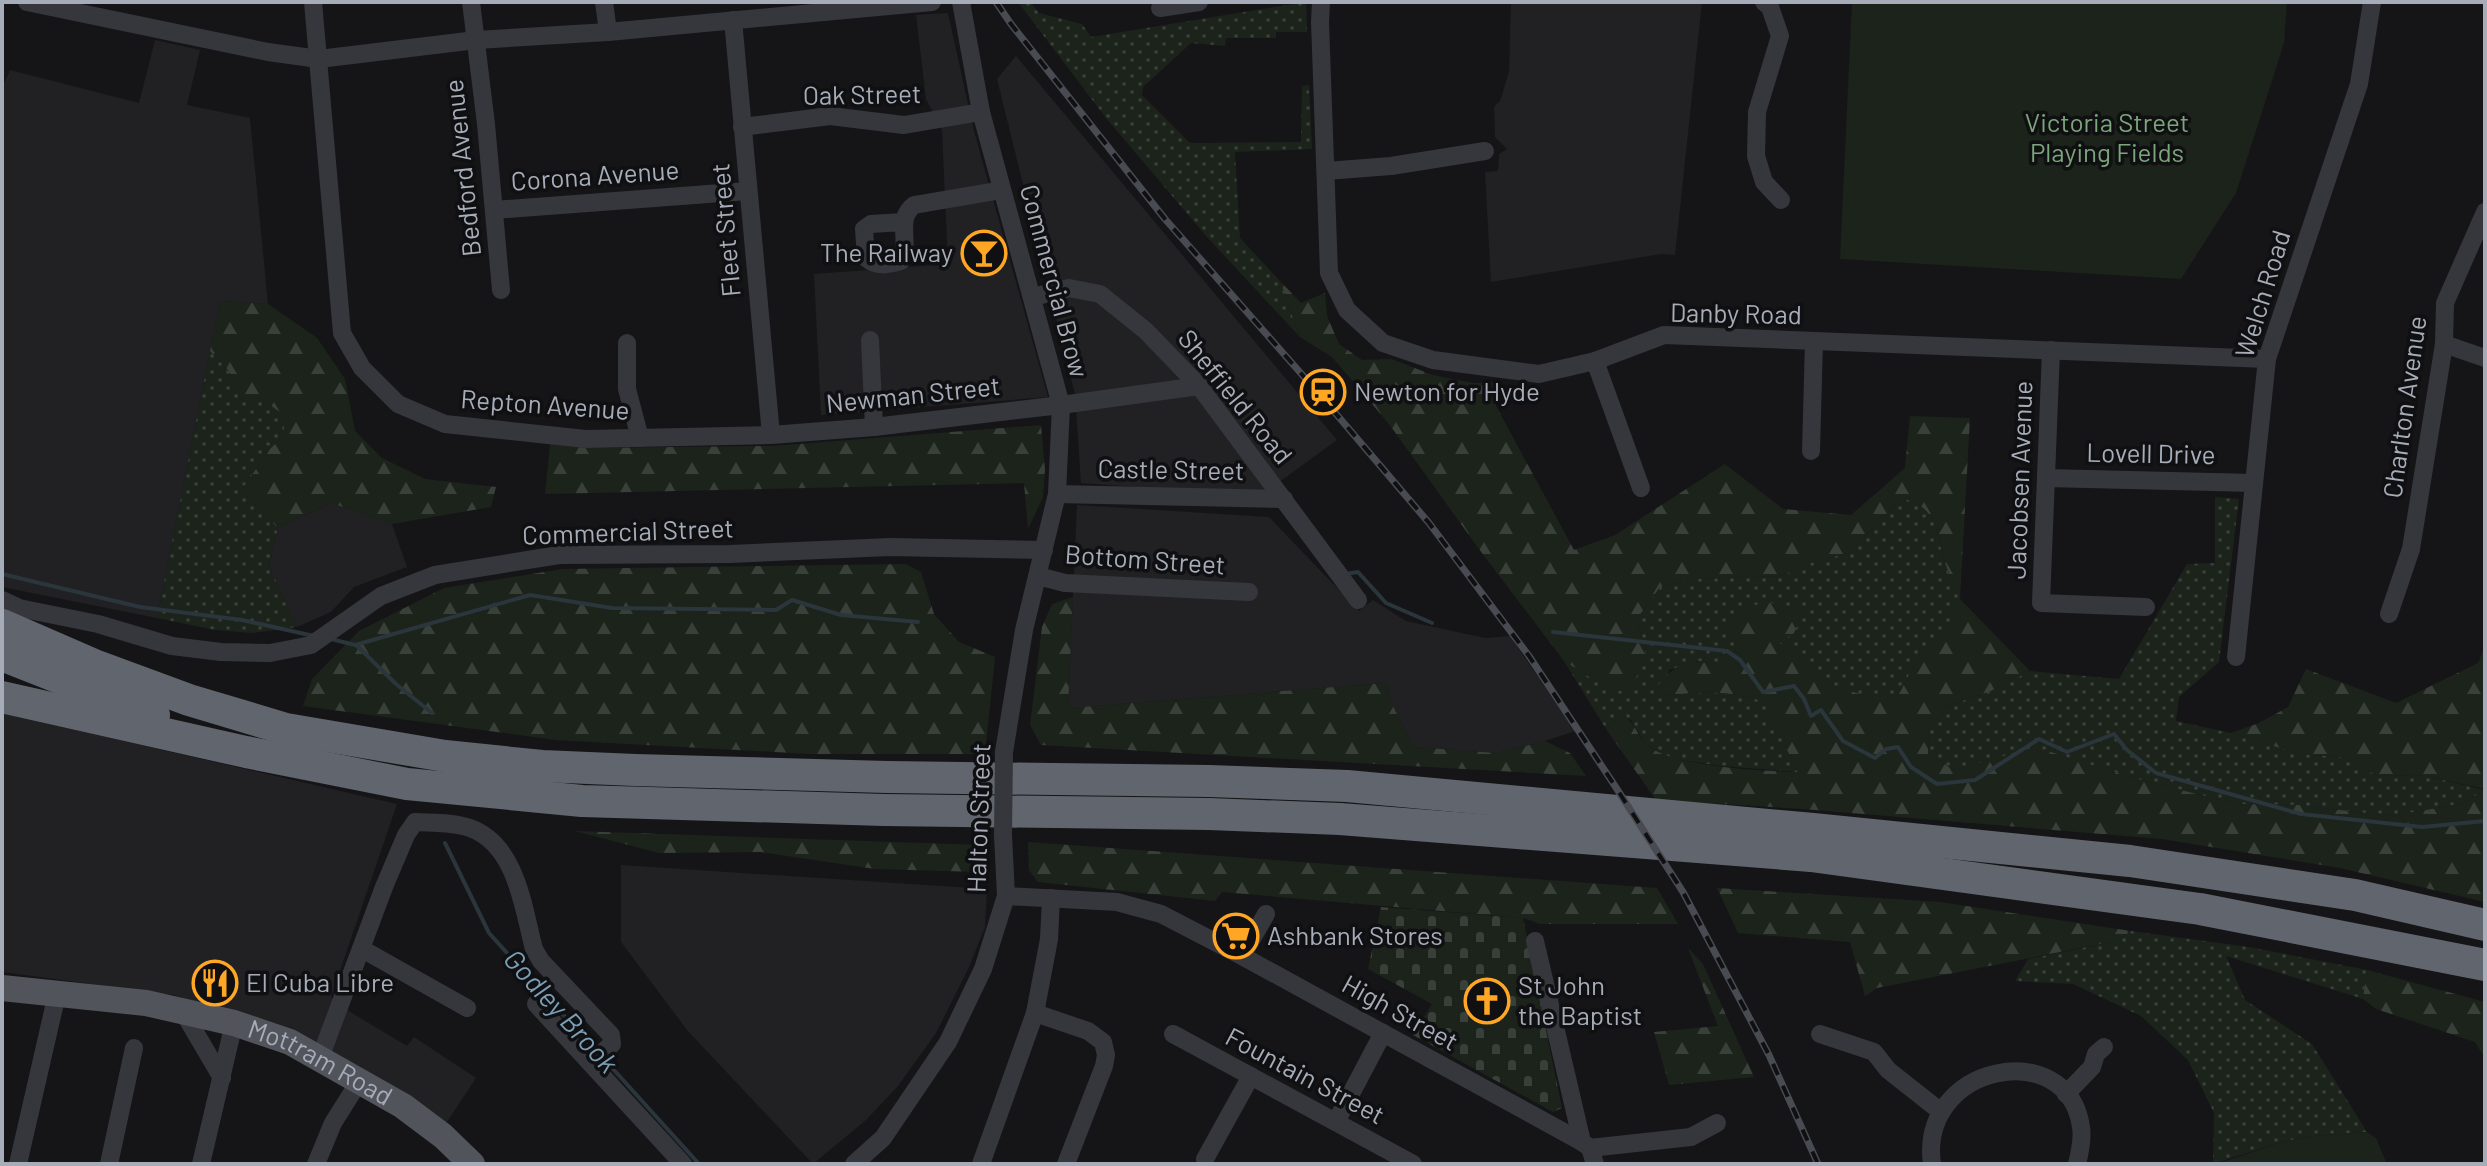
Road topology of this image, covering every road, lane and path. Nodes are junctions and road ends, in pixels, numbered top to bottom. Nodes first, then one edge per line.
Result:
1 (27, 2) edge
2 (313, 2) edge
3 (471, 2) edge
4 (604, 2) edge
5 (932, 2) edge
6 (961, 2) edge
7 (1199, 2) edge
8 (1321, 2) edge
9 (1764, 2) edge
10 (2372, 2) edge
11 (1160, 8) dead end
12 (733, 20) junction
13 (608, 32) junction
14 (476, 40) junction
15 (319, 59) junction
16 (981, 112) junction
17 (742, 127) junction
18 (1485, 151) dead end
19 (1326, 171) junction
20 (1002, 190) junction
21 (748, 191) junction
22 (1781, 200) dead end
23 (494, 210) junction
24 (2483, 220) edge
25 (903, 222) dead end
26 (501, 290) dead end
27 (1033, 297) junction
28 (870, 340) dead end
29 (1814, 341) junction
30 (627, 343) dead end
31 (2444, 344) junction
32 (2051, 350) junction
33 (2485, 358) edge
34 (2267, 359) junction
35 (1595, 361) junction
36 (1199, 386) junction
37 (1061, 405) junction
38 (874, 427) junction
39 (771, 435) junction
40 (640, 438) junction
41 (1811, 451) dead end
42 (2046, 478) junction
43 (2254, 483) junction
44 (1641, 488) dead end
45 (1057, 494) junction
46 (1284, 499) junction
47 (1044, 550) junction
48 (1038, 576) junction
49 (1249, 592) dead end
50 (2, 600) edge
51 (1358, 600) dead end
52 (2146, 607) dead end
53 (2389, 614) dead end
54 (2, 625) edge
55 (2, 655) edge
56 (2236, 657) dead end
57 (2, 697) edge
58 (246, 752) junction
59 (1006, 896) junction
60 (1051, 898) junction
61 (1266, 914) dead end
62 (2485, 925) edge
63 (1535, 941) dead end
64 (362, 949) junction
65 (1242, 956) junction
66 (2485, 965) edge
67 (2, 988) edge
68 (57, 994) junction
69 (536, 1004) dead end
70 (467, 1008) dead end
71 (182, 1010) junction
72 (1035, 1013) junction
73 (234, 1023) junction
74 (1383, 1033) junction
75 (1173, 1034) dead end
76 (1820, 1034) dead end
77 (2104, 1047) dead end
78 (134, 1048) dead end
79 (320, 1058) junction
80 (592, 1062) junction
81 (1251, 1076) junction
82 (222, 1078) junction
83 (360, 1080) junction
84 (2066, 1094) junction
85 (1940, 1111) junction
86 (1336, 1122) junction
87 (1717, 1123) dead end
88 (1589, 1151) edge
89 (1205, 1159) dead end
90 (18, 1164) edge
91 (109, 1164) edge
92 (201, 1164) edge
93 (316, 1164) edge
94 (472, 1164) edge
95 (683, 1164) edge
96 (854, 1164) edge
97 (981, 1164) edge
98 (1066, 1164) edge
99 (1413, 1164) edge
100 (1932, 1164) edge
101 (2078, 1164) edge

1 - 15 street
2 - 15 street, Repton Avenue
3 - 14 street, Bedford Avenue
4 - 13 street
5 - 12 street
6 - 16 street, Commercial Brow
7 - 11 street
8 - 19 street, Danby Road
9 - 22 street
10 - 34 street, Welch Road
12 - 13 street
12 - 17 street, Fleet Street
13 - 14 street
14 - 15 street
14 - 23 street, Bedford Avenue
15 - 40 street, Repton Avenue
16 - 17 street, Oak Street
16 - 20 street, Commercial Brow
17 - 21 street, Fleet Street
18 - 19 street
19 - 35 street, Danby Road
20 - 25 street
20 - 27 street, Commercial Brow
21 - 23 street, Corona Avenue
21 - 39 street, Fleet Street
23 - 26 street, Bedford Avenue
24 - 31 street, Charlton Avenue
27 - 36 street, Sheffield Road
27 - 37 street, Commercial Brow
28 - 38 street
29 - 32 street, Danby Road
29 - 35 street, Danby Road
29 - 41 street
30 - 40 street
31 - 33 street
31 - 53 street, Charlton Avenue
32 - 34 street, Danby Road
32 - 42 street, Jacobsen Avenue
34 - 43 street, Welch Road
35 - 44 street
36 - 37 street, Newman Street
36 - 46 street, Sheffield Road
37 - 38 street, Newman Street
37 - 45 street, Commercial Brow
38 - 39 street, Newman Street
39 - 40 street, Repton Avenue
42 - 43 street, Lovell Drive
42 - 52 street, Jacobsen Avenue
43 - 56 street, Welch Road
45 - 46 street, Castle Street
45 - 47 street, Commercial Brow
46 - 51 street, Sheffield Road
47 - 48 street, Commercial Brow
47 - 50 street, Commercial Street
48 - 49 street, Bottom Street
48 - 59 street, Halton Street, bridge
54 - 62 highway
55 - 58 highway
57 - 58 highway
58 - 66 highway
59 - 60 street, High Street
59 - 96 street, Halton Street
60 - 65 street, High Street
60 - 72 street
61 - 65 street
63 - 88 street
64 - 70 street
64 - 79 street
64 - 80 street
65 - 74 street, High Street
67 - 68 main road, Mottram Road
68 - 71 main road, Mottram Road
68 - 90 street
69 - 80 street
71 - 73 main road, Mottram Road
71 - 82 street
72 - 97 street
72 - 98 street
73 - 79 main road, Mottram Road
73 - 82 street
74 - 86 street
74 - 88 street, High Street
75 - 81 street, Fountain Street
76 - 85 street
77 - 84 street
78 - 91 street
79 - 83 main road, Mottram Road
80 - 95 street
81 - 86 street, Fountain Street
81 - 89 street
82 - 92 street
83 - 93 street
83 - 94 main road, Mottram Road
84 - 85 street
84 - 101 street
85 - 100 street
86 - 99 street, Fountain Street
87 - 88 street

